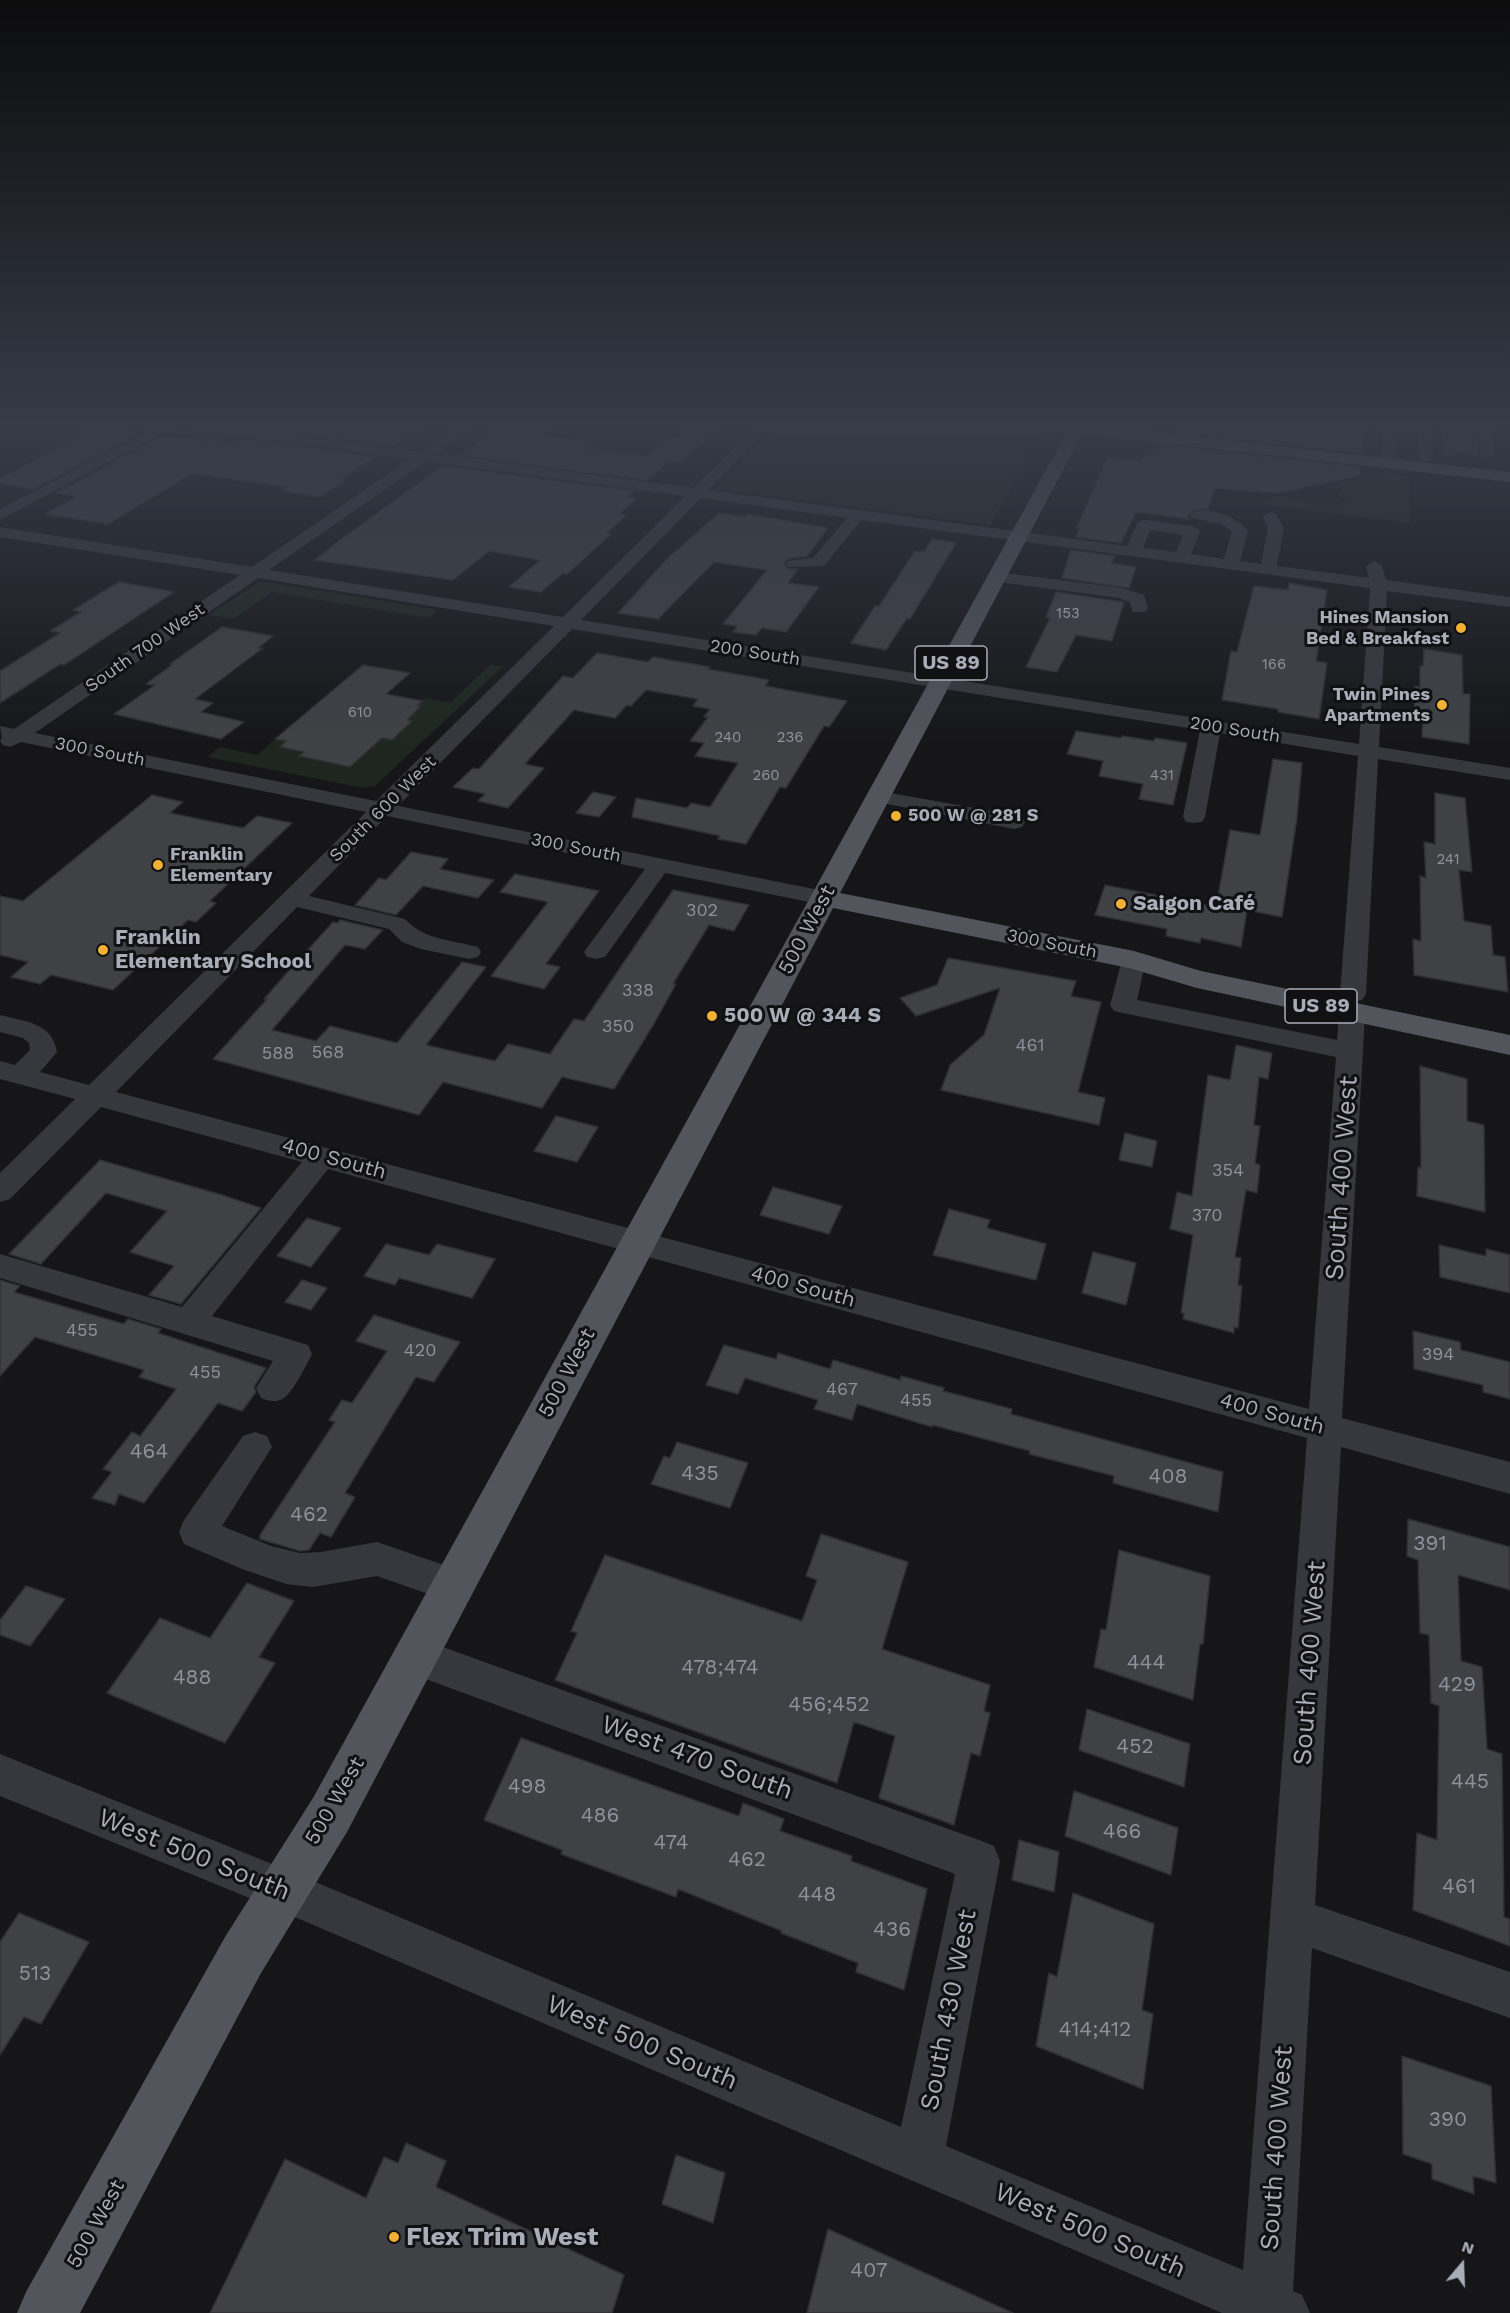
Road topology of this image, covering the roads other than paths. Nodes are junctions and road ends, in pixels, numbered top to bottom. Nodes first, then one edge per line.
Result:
1 (12, 534) edge
2 (311, 534) edge
3 (656, 534) edge
4 (842, 534) edge
5 (996, 534) edge
6 (1020, 534) edge
7 (1140, 534) edge
8 (1191, 534) edge
9 (1239, 534) edge
10 (1275, 534) edge
11 (1019, 537) junction
12 (1133, 552) junction
13 (1182, 558) junction
14 (794, 564) dead end
15 (1231, 565) junction
16 (1268, 570) junction
17 (254, 573) junction
18 (1377, 575) junction
19 (997, 577) junction
20 (1510, 602) edge
21 (1139, 608) dead end
22 (569, 623) junction
23 (940, 683) junction
24 (1211, 726) junction
25 (9, 734) edge
26 (0, 748) edge
27 (1369, 752) junction
28 (1510, 774) edge
29 (879, 797) junction
30 (382, 809) junction
31 (1194, 817) dead end
32 (1014, 822) dead end
33 (659, 865) junction
34 (824, 898) junction
35 (292, 899) junction
36 (470, 952) dead end
37 (597, 952) dead end
38 (1134, 960) junction
39 (1353, 1003) junction
40 (0, 1023) edge
41 (1510, 1026) edge
42 (1510, 1045) edge
43 (1350, 1051) junction
44 (7, 1073) edge
45 (96, 1095) junction
46 (323, 1156) junction
47 (0, 1191) edge
48 (638, 1242) junction
49 (0, 1266) edge
50 (189, 1322) junction
51 (273, 1388) dead end
52 (1326, 1428) junction
53 (255, 1447) dead end
54 (1510, 1478) edge
55 (454, 1584) junction
56 (415, 1656) junction
57 (0, 1775) edge
58 (979, 1861) joint
59 (282, 1890) junction
60 (1293, 1919) junction
61 (1510, 1995) edge
62 (919, 2159) junction
63 (1272, 2311) edge
64 (47, 2313) edge

1 - 17 street, 200 South
2 - 17 street, South 700 West
3 - 22 street, South 600 West
4 - 14 street
5 - 11 street
6 - 11 main road, 500 West / US 89
7 - 12 street
8 - 13 street
9 - 15 street
10 - 16 street
11 - 12 street
11 - 19 main road, 500 West / US 89
12 - 13 street
13 - 15 street
15 - 16 street
16 - 18 street
17 - 22 street, 200 South
17 - 25 street, South 700 West
18 - 20 street
18 - 27 street, South 400 West
19 - 21 street
19 - 23 main road, 500 West / US 89
22 - 23 street, 200 South
22 - 30 street, South 600 West
23 - 24 street, 200 South
23 - 29 main road, 500 West / US 89
24 - 27 street, 200 South
24 - 31 street
25 - 26 street, South 700 West
25 - 30 street, 300 South
27 - 28 street, 200 South
27 - 39 street, South 400 West
29 - 32 street
29 - 34 main road, 500 West / US 89
30 - 33 street, 300 South
30 - 35 street, South 600 West
33 - 34 street, 300 South
33 - 37 street
34 - 38 main road, 300 South / US 89
34 - 48 main road, 500 West
35 - 36 street
35 - 45 street, South 600 West
38 - 39 main road, 300 South / US 89
38 - 43 street
39 - 41 main road, 300 South / US 89
39 - 42 main road, 300 South / US 89
39 - 43 street, South 400 West
40 - 44 street
43 - 52 street, South 400 West
44 - 45 street, 400 South
45 - 46 street, 400 South
45 - 47 street, South 600 West
46 - 48 street, 400 South
46 - 50 street
48 - 52 street, 400 South
48 - 55 main road, 500 West
49 - 50 street
50 - 51 street
52 - 54 street, 400 South
52 - 60 street, South 400 West
53 - 55 street
55 - 56 main road, 500 West
56 - 58 street, West 470 South
56 - 59 main road, 500 West
57 - 59 street, West 500 South
58 - 62 street, South 430 West
59 - 62 street, West 500 South
59 - 64 main road, 500 West
60 - 61 street
60 - 63 street, South 400 West
62 - 63 street, West 500 South

